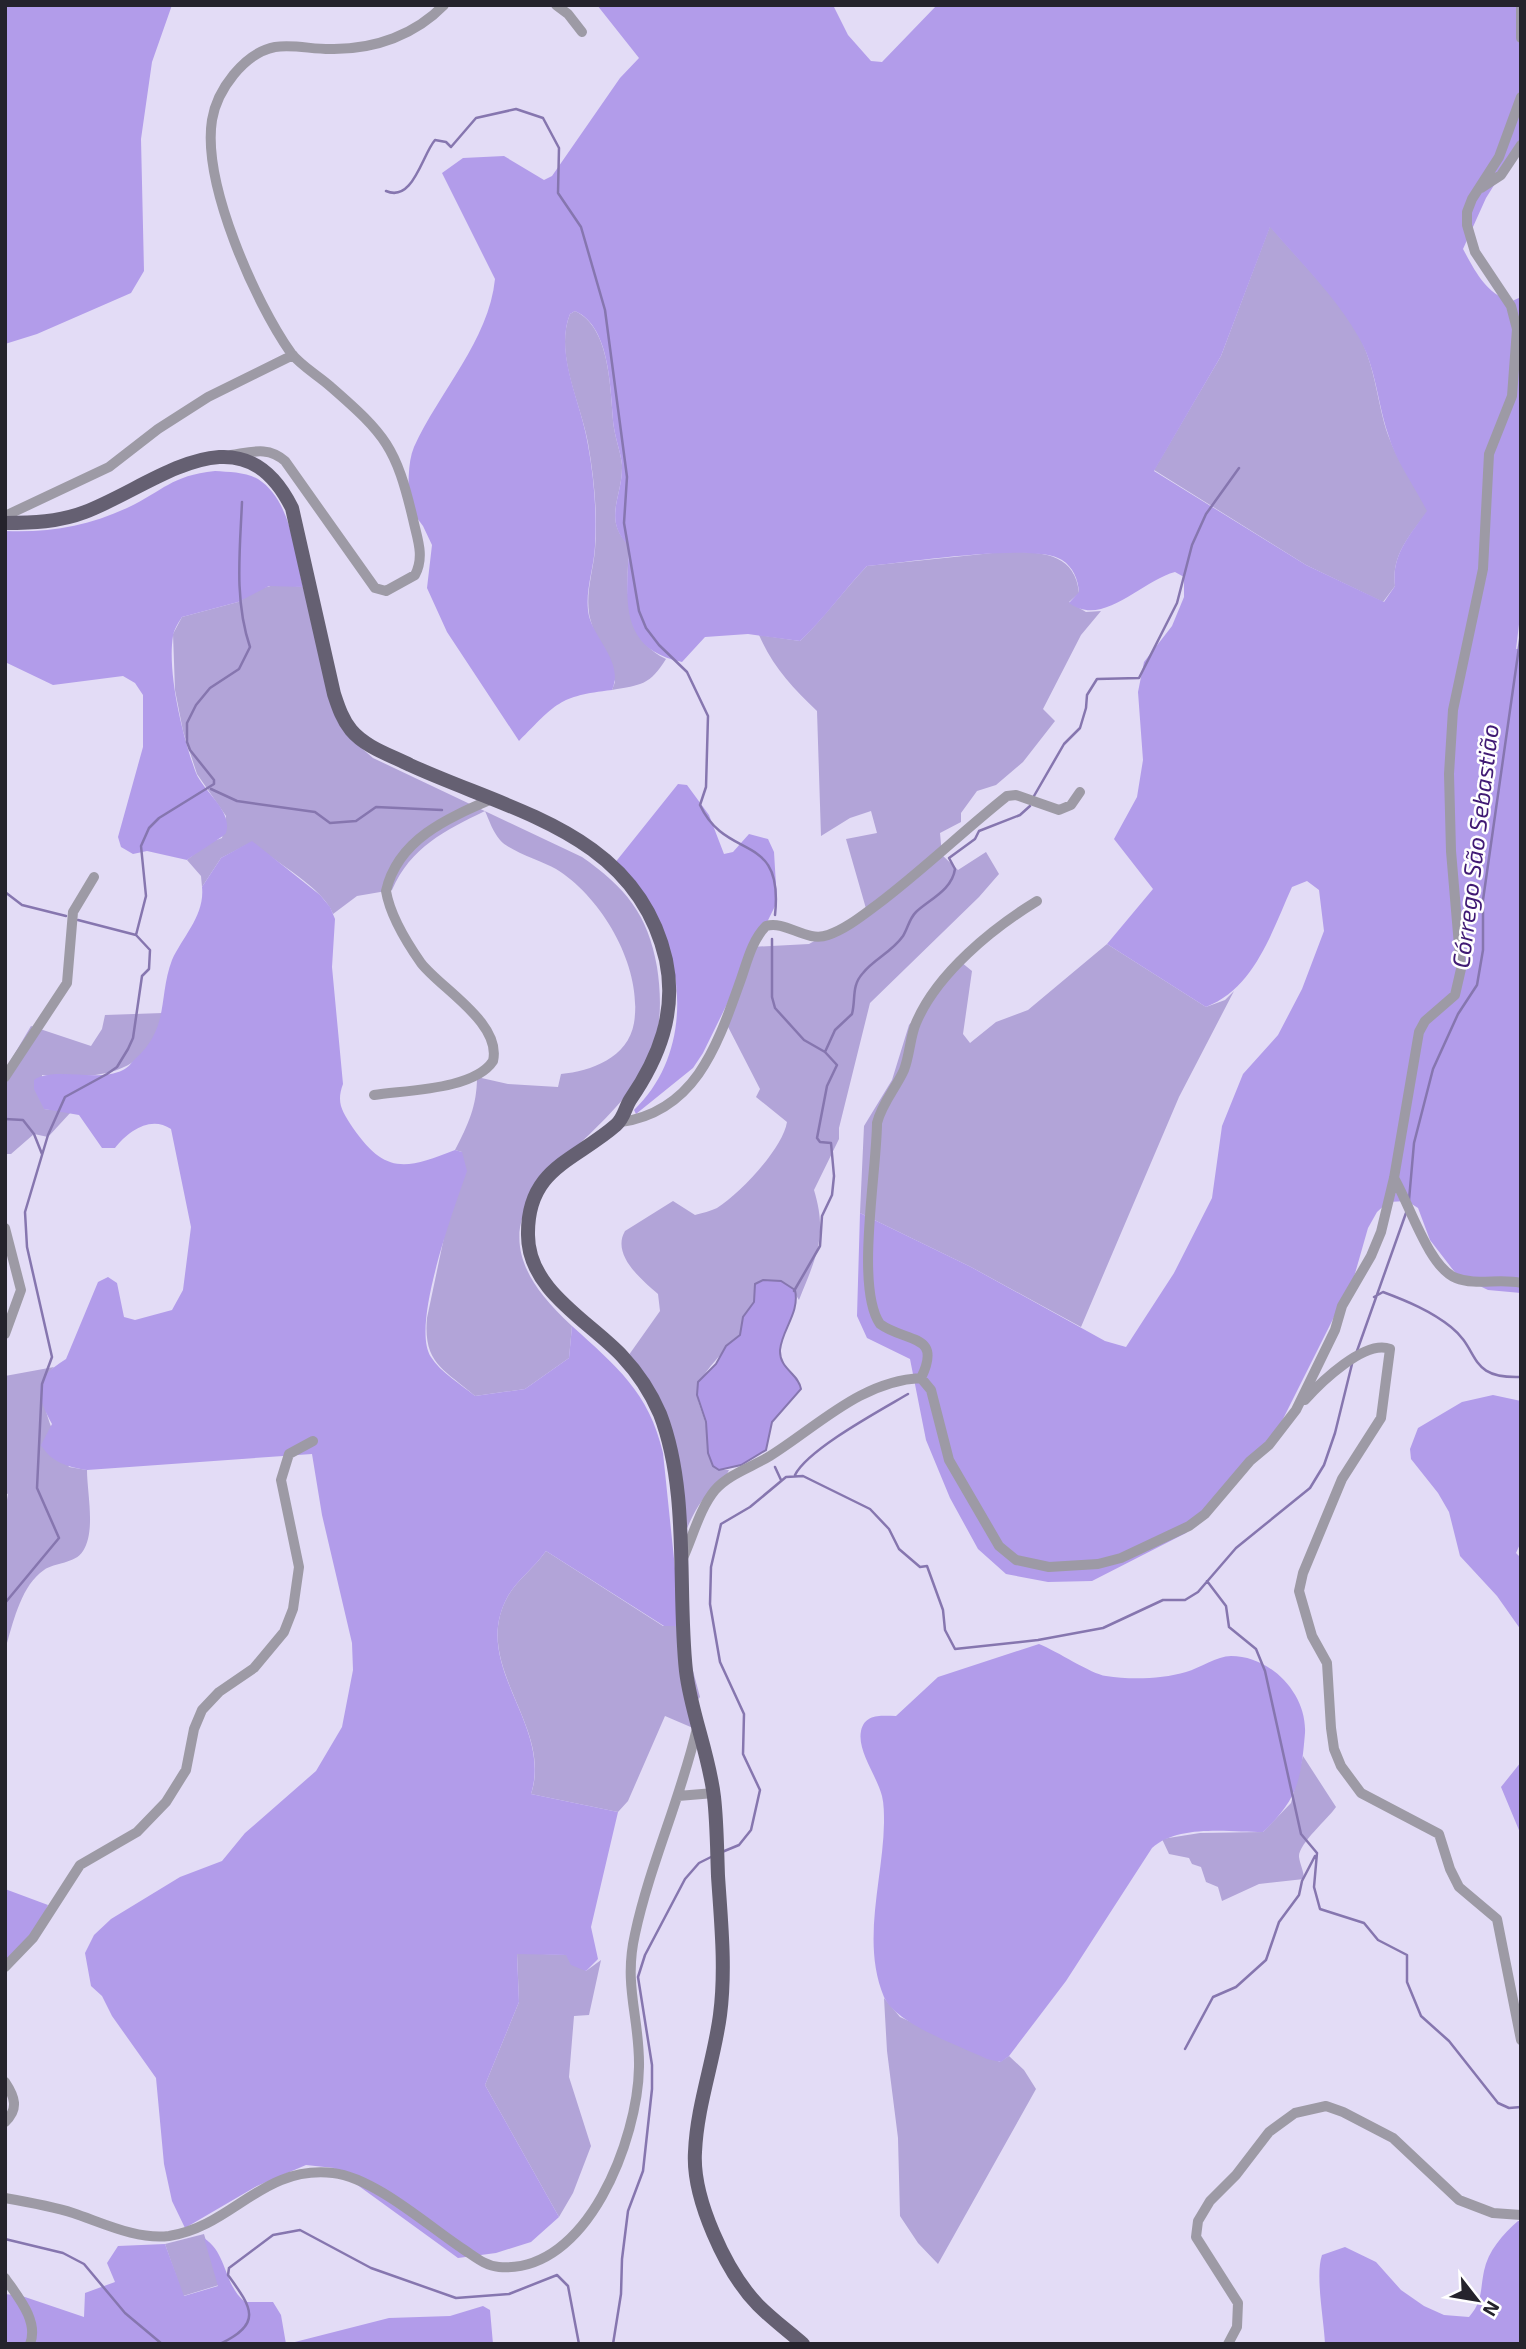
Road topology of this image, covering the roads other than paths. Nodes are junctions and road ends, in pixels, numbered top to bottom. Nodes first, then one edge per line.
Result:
1 (444, 5) edge
2 (556, 5) edge
3 (1521, 8) edge
4 (582, 32) dead end
5 (1521, 38) edge
6 (1521, 97) edge
7 (1521, 145) edge
8 (1479, 189) junction
9 (293, 355) junction
10 (229, 456) junction
11 (5, 516) edge
12 (5, 523) edge
13 (1080, 792) dead end
14 (492, 799) junction
15 (94, 877) dead end
16 (1037, 901) dead end
17 (5, 1077) edge
18 (374, 1095) dead end
19 (621, 1122) junction
20 (1394, 1178) junction
21 (5, 1228) edge
22 (1521, 1283) edge
23 (5, 1334) edge
24 (921, 1378) junction
25 (1296, 1410) junction
26 (313, 1441) dead end
27 (681, 1561) junction
28 (698, 1725) junction
29 (714, 1793) junction
30 (678, 1796) junction
31 (5, 1967) edge
32 (1521, 2040) edge
33 (5, 2082) edge
34 (5, 2122) edge
35 (5, 2198) edge
36 (1521, 2216) edge
37 (5, 2278) edge
38 (30, 2344) edge
39 (803, 2344) edge
40 (1228, 2344) edge

1 - 9 street
2 - 4 street
3 - 5 street
6 - 8 street
7 - 8 street
8 - 20 street
9 - 10 street
9 - 11 street
10 - 12 main road
10 - 14 main road
13 - 19 street
14 - 18 street
14 - 19 main road
15 - 17 street
16 - 24 street
19 - 27 main road
20 - 22 street
20 - 25 street
21 - 23 street
24 - 25 street
24 - 27 street
25 - 32 street
26 - 31 street
27 - 28 main road
28 - 29 main road
28 - 30 street
29 - 30 street
29 - 39 main road
30 - 35 street
33 - 34 street
36 - 40 street
37 - 38 street

